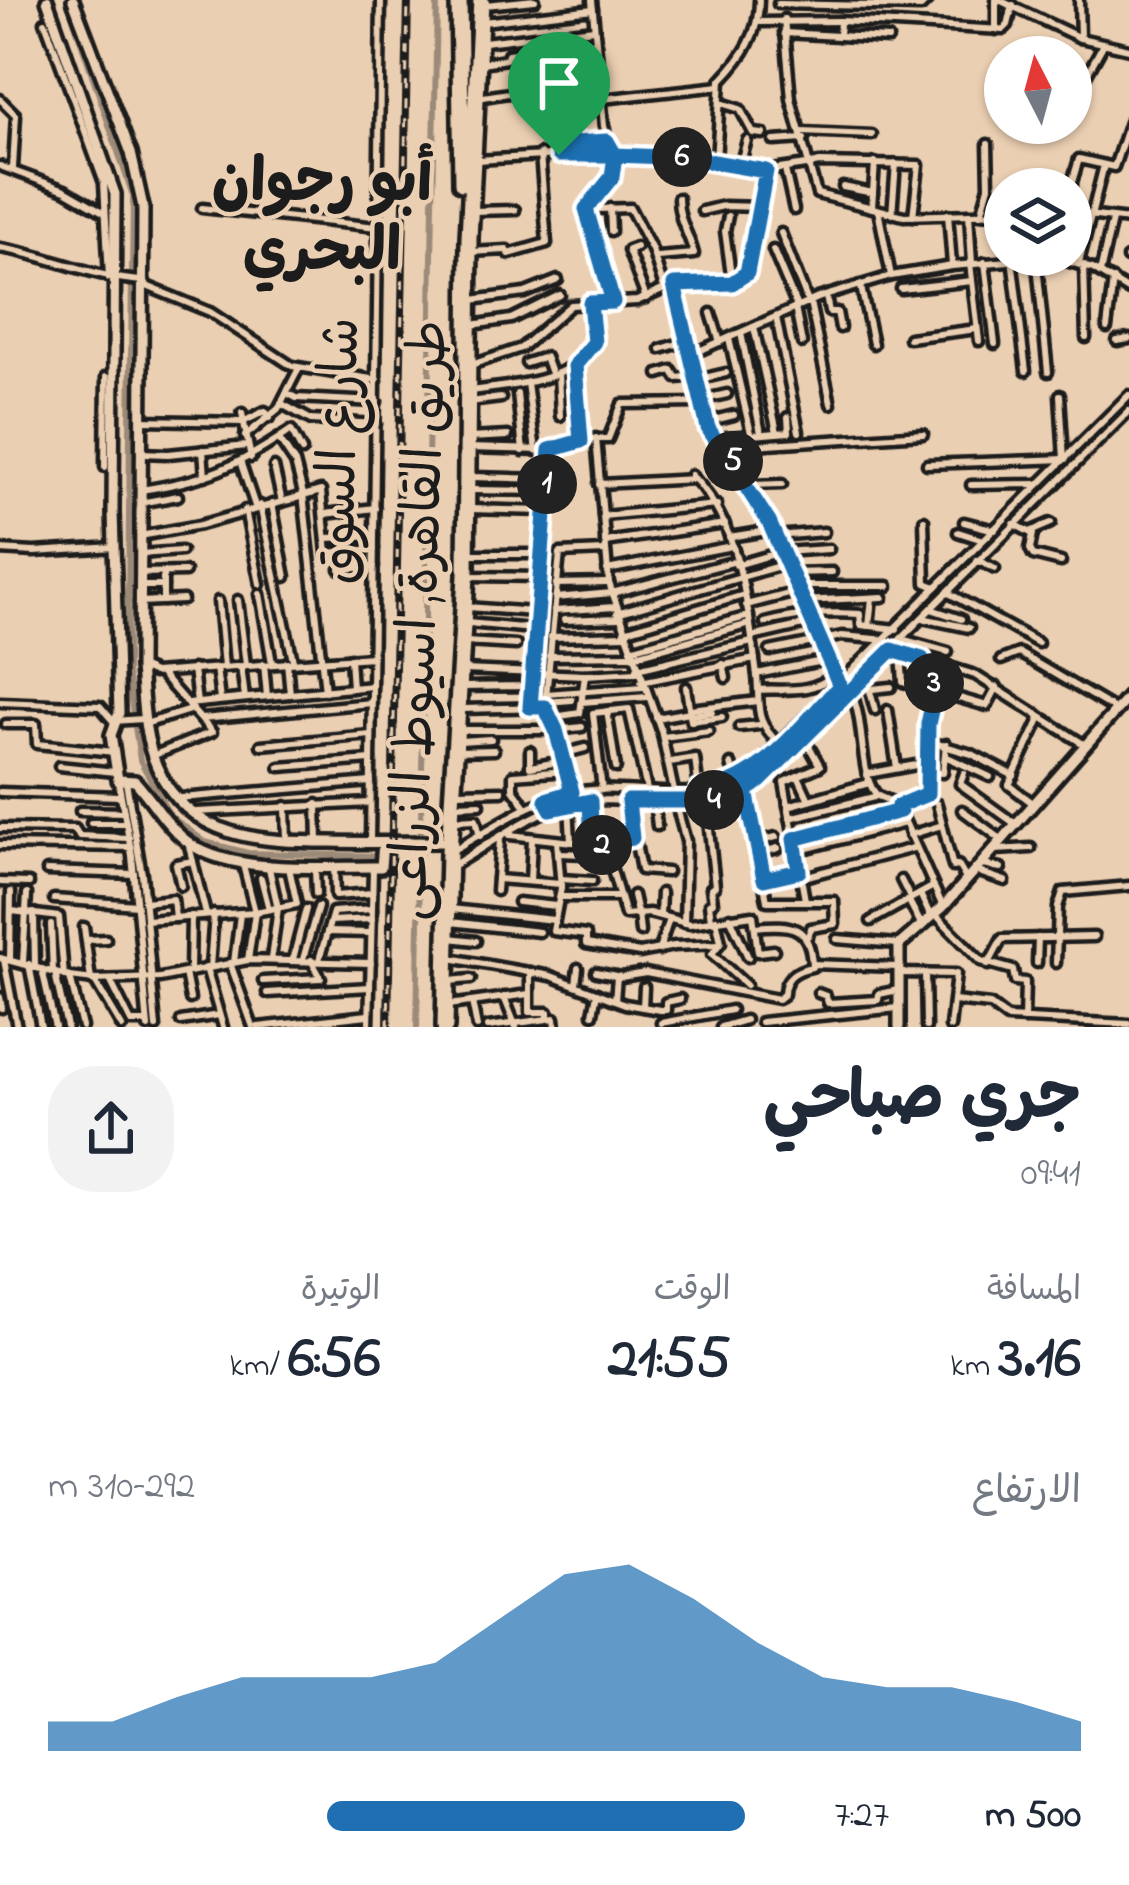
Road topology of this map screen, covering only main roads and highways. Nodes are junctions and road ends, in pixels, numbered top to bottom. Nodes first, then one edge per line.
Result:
1 (460, 0) edge
2 (480, 7) edge
3 (458, 47) junction
4 (479, 51) junction
5 (465, 366) junction
6 (458, 677) junction
7 (443, 851) junction
8 (442, 1027) edge

1 - 2 highway
1 - 3 highway, طريق القاهرة, اسيوط الزراعى
2 - 4 highway, طريق القاهرة, اسيوط الزراعى
3 - 4 highway
3 - 5 highway, طريق القاهرة, اسيوط الزراعى
4 - 5 highway, طريق القاهرة, اسيوط الزراعى
5 - 6 highway, طريق القاهرة, اسيوط الزراعى
5 - 6 highway, طريق القاهرة, اسيوط الزراعى
6 - 7 highway, طريق القاهرة, اسيوط الزراعى
6 - 7 highway, طريق القاهرة, اسيوط الزراعى
7 - 8 highway, طريق القاهرة, اسيوط الزراعى
7 - 8 highway, طريق القاهرة, اسيوط الزراعى

